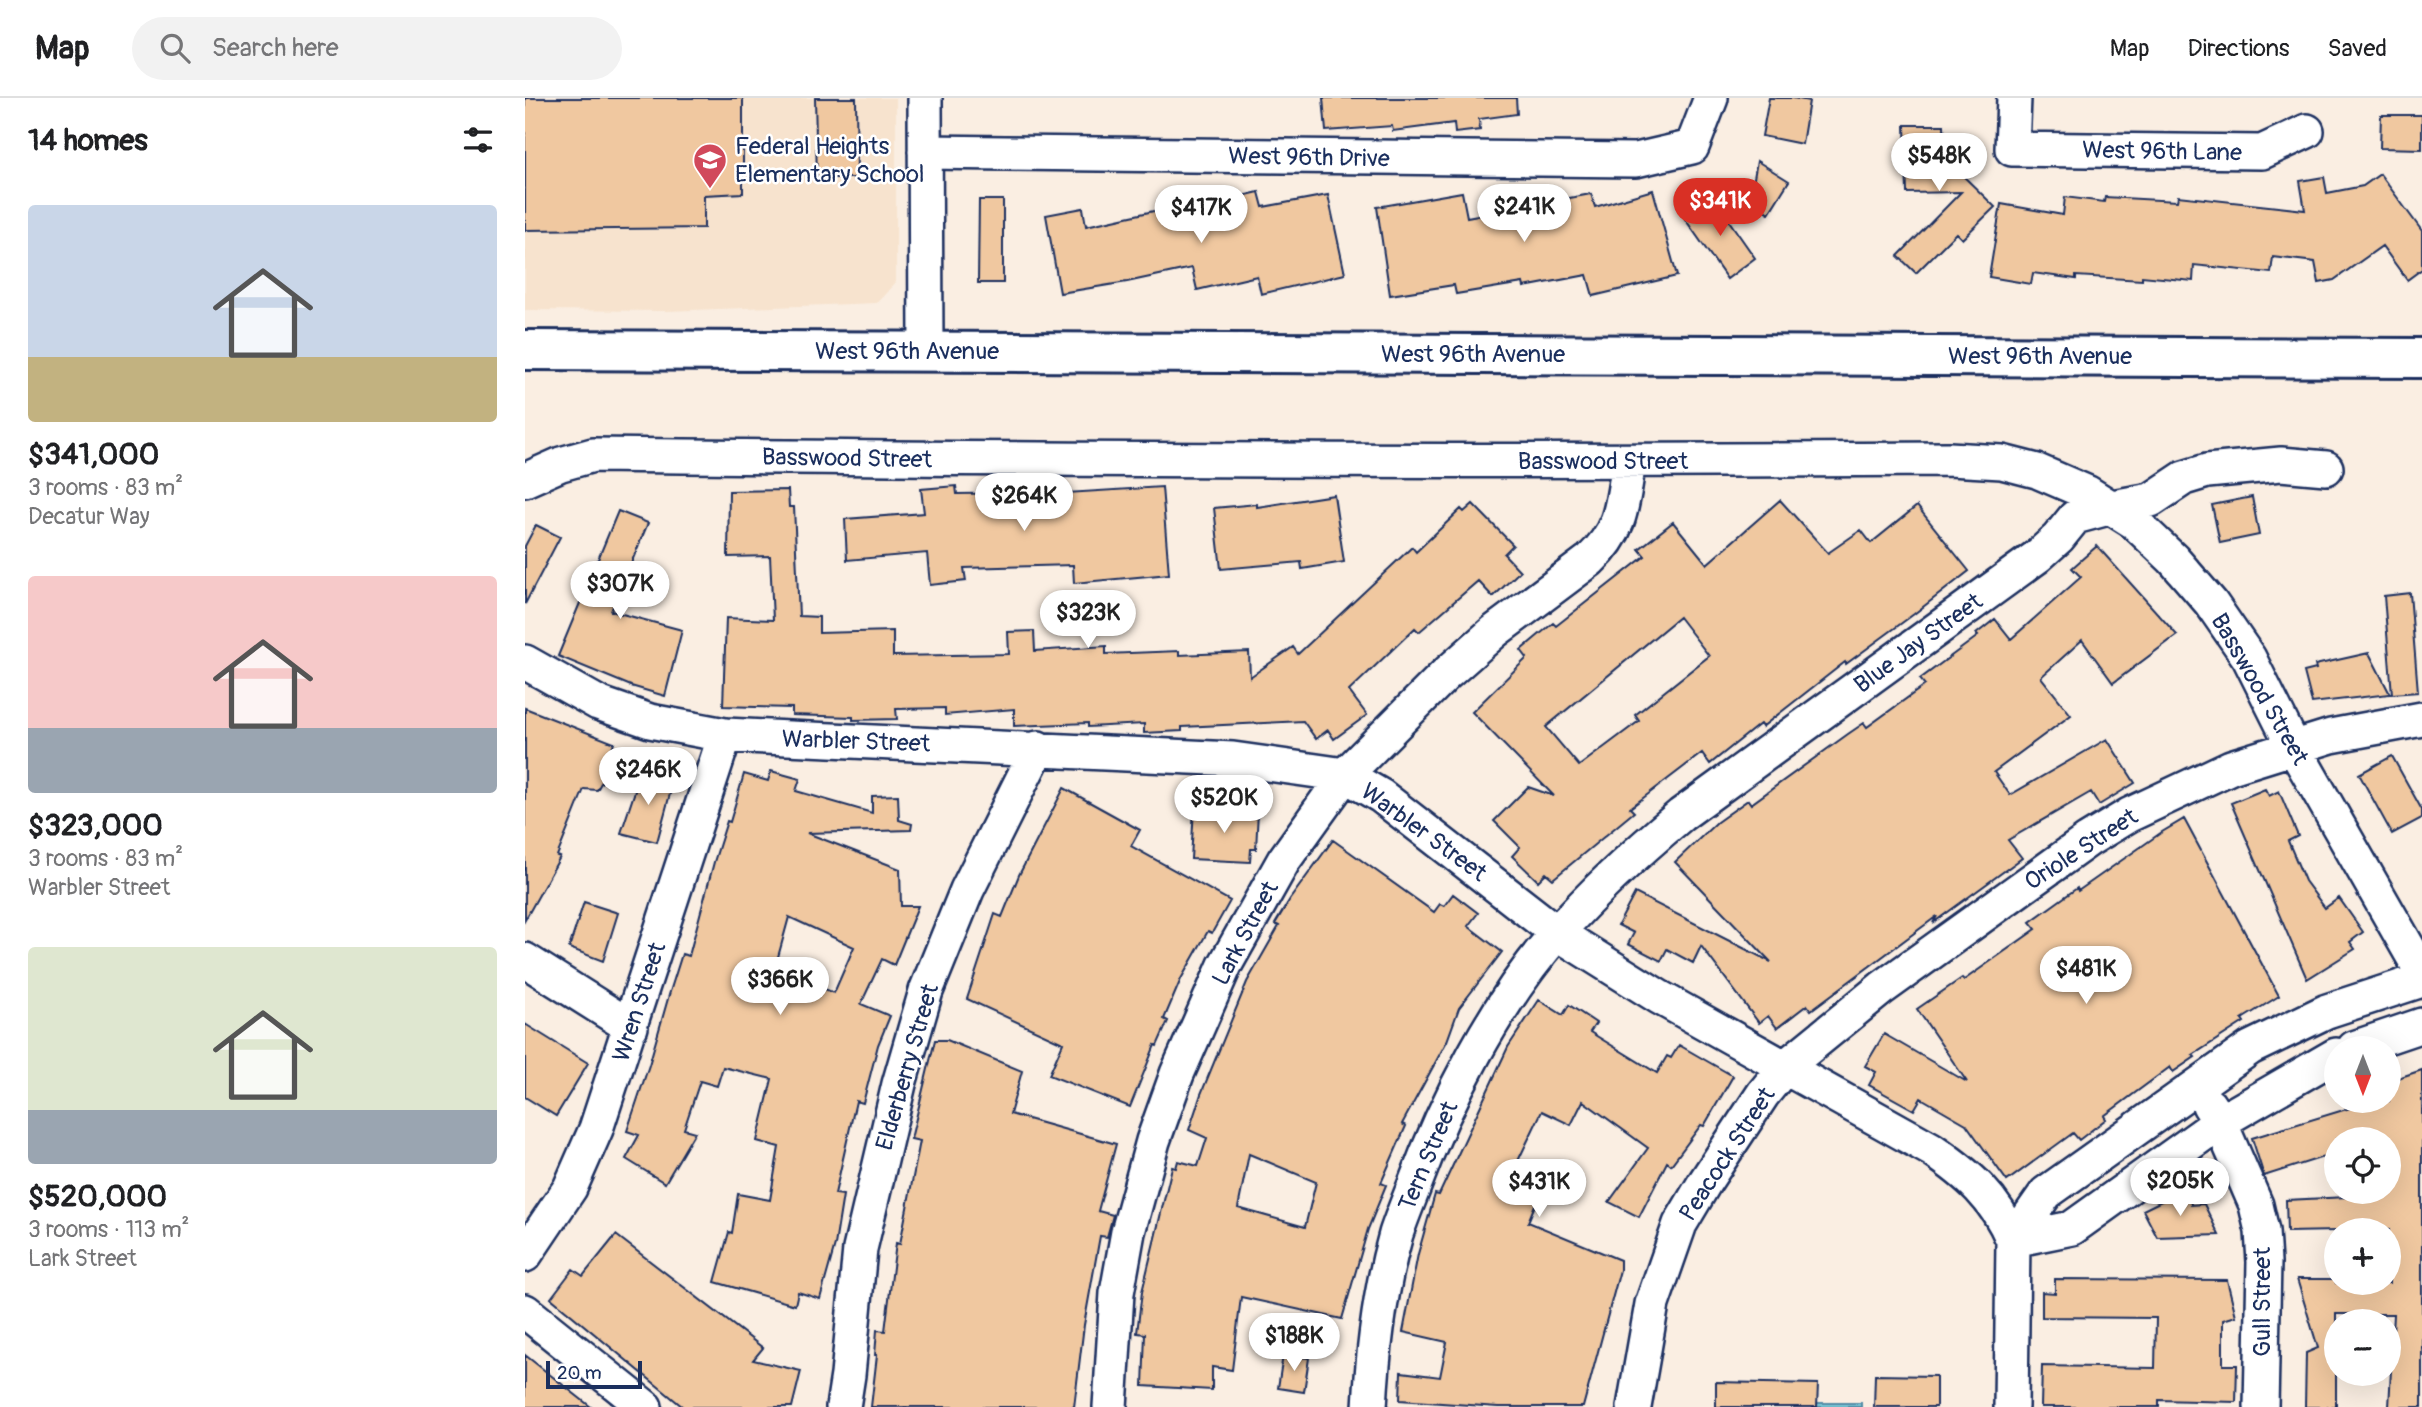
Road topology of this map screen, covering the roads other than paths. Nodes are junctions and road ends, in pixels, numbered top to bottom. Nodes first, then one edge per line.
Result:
1 (925, 98) edge
2 (1711, 98) edge
3 (2014, 98) edge
4 (2307, 131) dead end
5 (925, 152) junction
6 (525, 351) edge
7 (926, 351) junction
8 (2422, 358) edge
9 (1629, 461) junction
10 (2326, 468) dead end
11 (525, 480) edge
12 (2112, 507) junction
13 (525, 662) edge
14 (2422, 719) edge
15 (725, 735) junction
16 (1038, 748) junction
17 (2294, 748) junction
18 (1345, 775) junction
19 (1557, 933) junction
20 (525, 961) edge
21 (2422, 972) edge
22 (2422, 980) edge
23 (2422, 1025) edge
24 (631, 1027) junction
25 (2389, 1036) edge
26 (2324, 1062) edge
27 (1785, 1067) junction
28 (2197, 1086) junction
29 (2220, 1122) junction
30 (2013, 1240) junction
31 (525, 1255) edge
32 (525, 1311) edge
33 (645, 1407) edge
34 (843, 1407) edge
35 (1110, 1407) edge
36 (1370, 1407) edge
37 (1635, 1407) edge
38 (2011, 1407) edge
39 (2261, 1407) edge

1 - 5 street
2 - 5 street, West 96th Drive
3 - 4 street, West 96th Lane
5 - 7 street
6 - 7 street, West 96th Avenue
7 - 8 street, West 96th Avenue
9 - 11 street, Basswood Street
9 - 12 street, Basswood Street
9 - 18 street, Lark Street
10 - 12 street, Blue Jay Street
12 - 17 street, Basswood Street
12 - 19 street, Blue Jay Street
13 - 15 street, Warbler Street
14 - 17 street, Oriole Street
15 - 16 street, Warbler Street
15 - 24 street, Wren Street
16 - 18 street, Warbler Street
16 - 34 street, Elderberry Street
17 - 21 street, Basswood Street
17 - 27 street, Oriole Street
18 - 19 street, Warbler Street
18 - 35 street, Lark Street
19 - 27 street, Warbler Street
19 - 36 street, Tern Street
20 - 24 street
22 - 28 street
23 - 25 street
24 - 31 street, Wren Street
26 - 29 street
27 - 30 street, Warbler Street
27 - 37 street, Peacock Street
28 - 29 street, Gull Street
28 - 30 street
29 - 30 street
29 - 39 street, Gull Street
30 - 38 street
32 - 33 street

